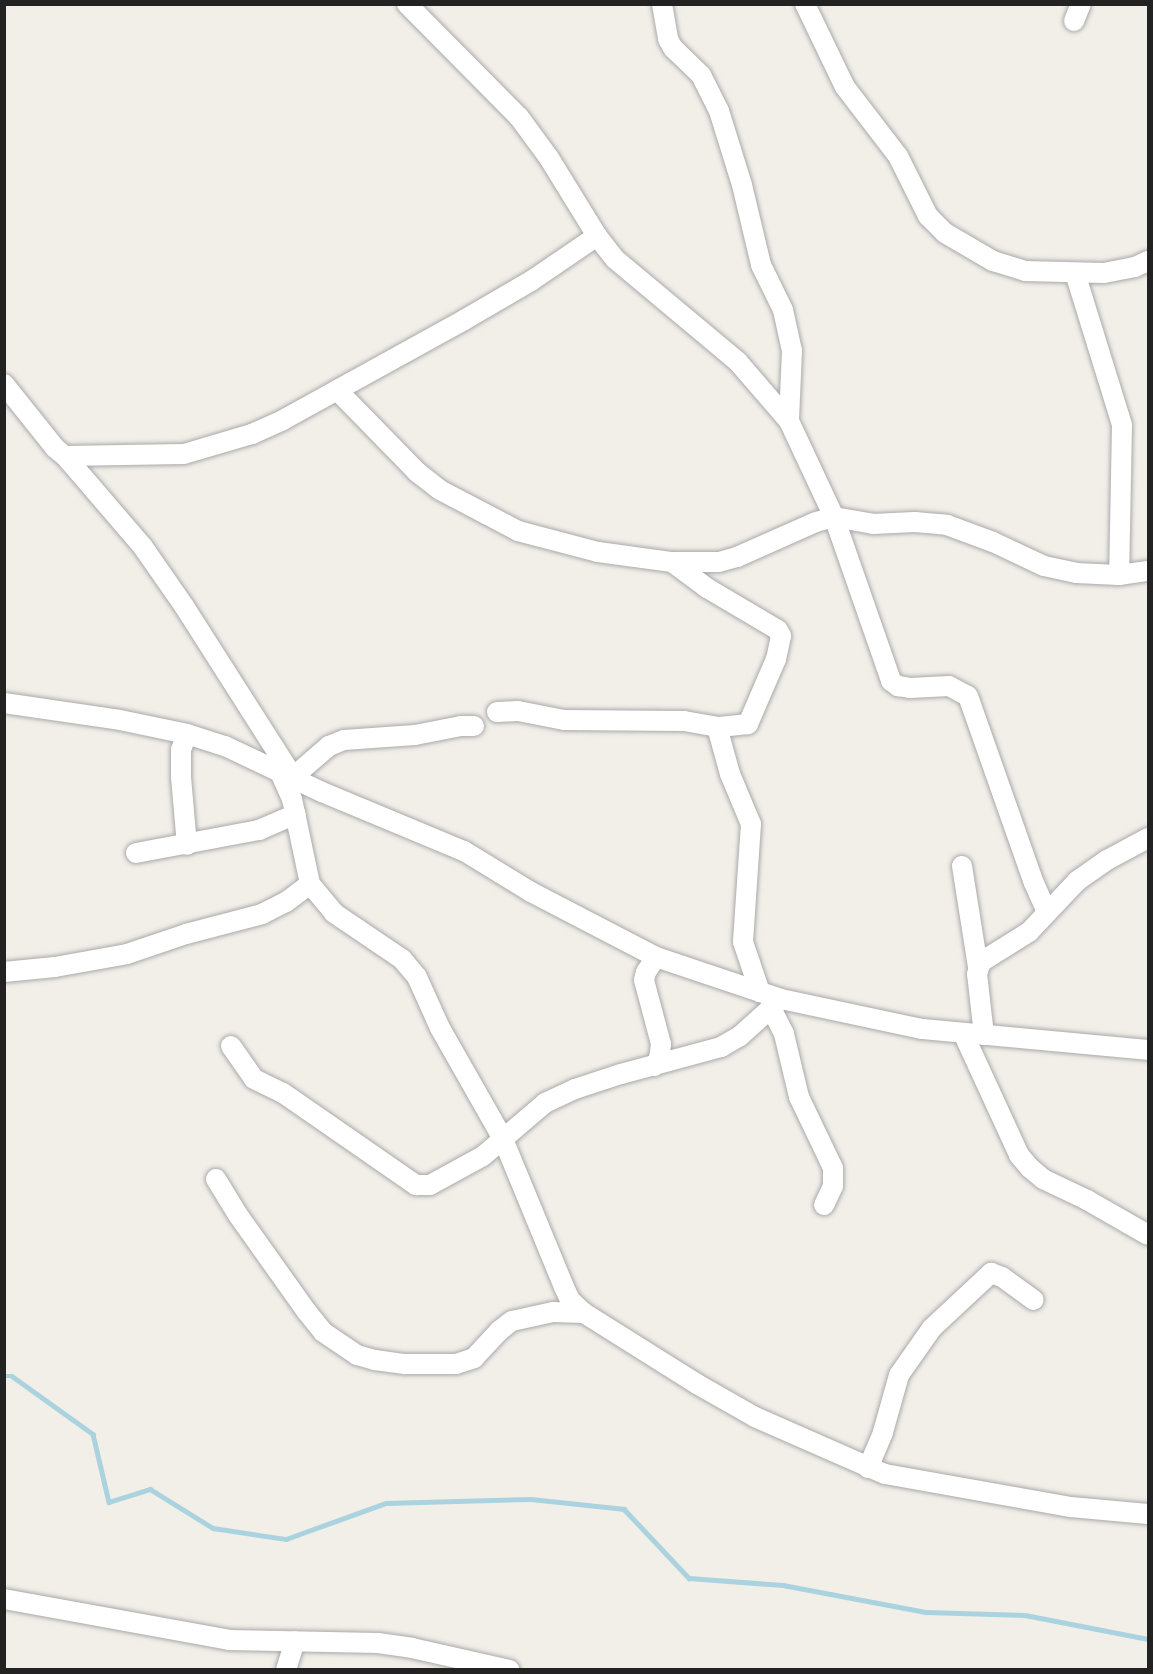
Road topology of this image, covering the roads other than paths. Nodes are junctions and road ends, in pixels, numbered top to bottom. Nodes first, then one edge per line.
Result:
1 (407, 4) edge
2 (662, 4) edge
3 (805, 4) edge
4 (597, 236) junction
5 (1149, 261) edge
6 (1075, 273) junction
7 (4, 384) edge
8 (337, 390) junction
9 (789, 421) junction
10 (65, 456) junction
11 (834, 517) junction
12 (672, 562) junction
13 (1149, 571) edge
14 (1119, 575) junction
15 (4, 703) edge
16 (497, 712) dead end
17 (474, 726) dead end
18 (717, 727) junction
19 (187, 734) junction
20 (286, 773) junction
21 (296, 814) junction
22 (1149, 838) edge
23 (187, 845) junction
24 (136, 853) dead end
25 (962, 866) dead end
26 (310, 884) junction
27 (1047, 912) junction
28 (656, 957) junction
29 (978, 966) junction
30 (4, 972) edge
31 (771, 1000) junction
32 (963, 1033) junction
33 (984, 1035) junction
34 (231, 1046) dead end
35 (1149, 1050) edge
36 (654, 1065) junction
37 (503, 1139) junction
38 (216, 1179) dead end
39 (824, 1204) dead end
40 (1149, 1234) edge
41 (1034, 1300) dead end
42 (584, 1313) junction
43 (868, 1468) junction
44 (1149, 1514) edge
45 (4, 1599) edge
46 (295, 1641) junction
47 (286, 1670) edge
48 (510, 1670) edge

1 - 4 street
2 - 9 street
3 - 6 street
4 - 8 street
4 - 9 street
5 - 6 street
6 - 14 street
7 - 10 street
8 - 10 street
8 - 12 street
9 - 11 street
10 - 20 street
11 - 12 street
11 - 14 street
11 - 27 street
12 - 18 street
13 - 14 street
15 - 19 street
16 - 18 street
17 - 20 street
18 - 31 street
19 - 20 street
19 - 23 street
20 - 21 street
20 - 28 street
21 - 23 street
21 - 26 street
22 - 27 street
23 - 24 street
25 - 29 street
26 - 30 street
26 - 37 street
27 - 29 street
28 - 31 street
28 - 36 street
29 - 33 street
31 - 32 street
31 - 36 street
31 - 39 street
32 - 33 street
32 - 40 street
33 - 35 street
34 - 37 street
36 - 37 street
37 - 42 street
38 - 42 street
41 - 43 street
42 - 43 street
43 - 44 street
45 - 46 street
46 - 47 street
46 - 48 street

